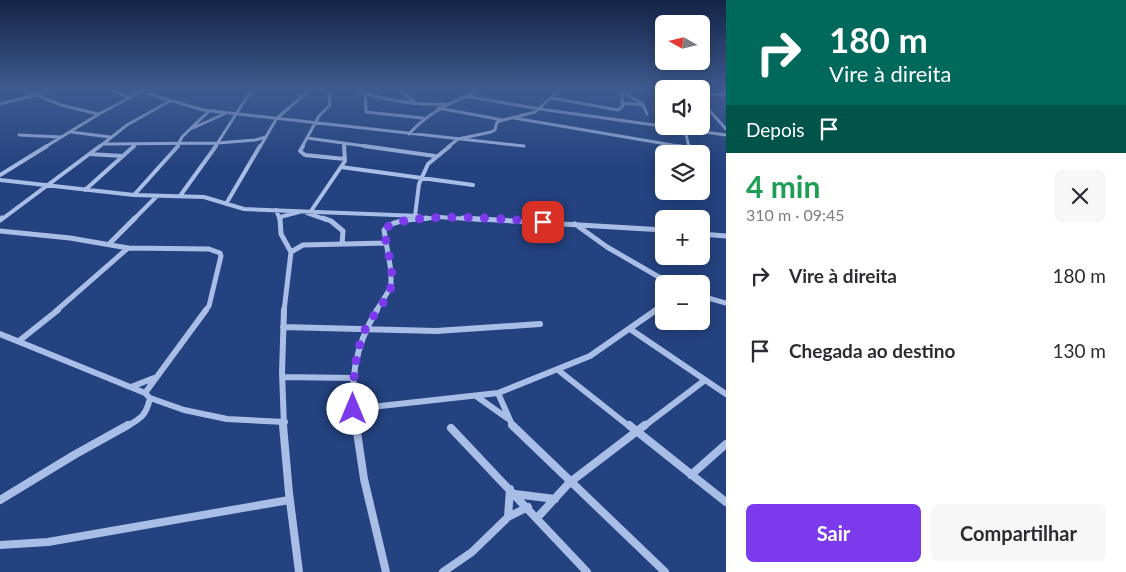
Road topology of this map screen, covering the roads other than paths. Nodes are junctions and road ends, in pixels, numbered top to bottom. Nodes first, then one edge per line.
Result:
1 (96, 116) edge
2 (141, 116) edge
3 (204, 116) edge
4 (219, 116) edge
5 (235, 116) edge
6 (253, 116) edge
7 (280, 116) edge
8 (319, 116) edge
9 (401, 116) edge
10 (426, 116) edge
11 (480, 116) edge
12 (523, 116) edge
13 (586, 116) edge
14 (714, 116) edge
15 (277, 118) junction
16 (423, 118) junction
17 (514, 118) junction
18 (503, 120) junction
19 (316, 124) junction
20 (655, 126) edge
21 (726, 129) edge
22 (188, 130) junction
23 (70, 132) junction
24 (491, 132) junction
25 (710, 133) edge
26 (409, 134) junction
27 (19, 135) dead end
28 (686, 135) edge
29 (726, 135) edge
30 (110, 137) junction
31 (266, 137) junction
32 (61, 138) junction
33 (308, 138) junction
34 (458, 140) junction
35 (218, 143) junction
36 (494, 143) junction
37 (103, 144) junction
38 (178, 144) junction
39 (344, 144) junction
40 (135, 145) junction
41 (524, 146) dead end
42 (90, 154) junction
43 (122, 156) junction
44 (436, 156) junction
45 (345, 159) junction
46 (341, 167) junction
47 (0, 175) edge
48 (421, 178) junction
49 (0, 180) edge
50 (474, 185) dead end
51 (47, 186) junction
52 (85, 190) junction
53 (134, 195) junction
54 (157, 196) junction
55 (180, 196) junction
56 (226, 204) junction
57 (276, 210) junction
58 (311, 210) junction
59 (301, 211) junction
60 (414, 216) junction
61 (280, 217) junction
62 (439, 217) junction
63 (0, 220) edge
64 (574, 224) junction
65 (655, 229) edge
66 (0, 231) edge
67 (710, 235) edge
68 (726, 236) edge
69 (386, 243) junction
70 (109, 244) junction
71 (342, 244) junction
72 (128, 248) junction
73 (291, 252) junction
74 (655, 275) edge
75 (710, 299) edge
76 (726, 303) edge
77 (655, 310) edge
78 (540, 324) dead end
79 (282, 327) junction
80 (630, 328) junction
81 (365, 330) junction
82 (0, 334) edge
83 (20, 341) junction
84 (558, 370) junction
85 (155, 377) junction
86 (283, 377) junction
87 (353, 378) junction
88 (705, 380) junction
89 (130, 387) junction
90 (498, 393) junction
91 (726, 394) edge
92 (148, 395) junction
93 (476, 396) junction
94 (353, 409) junction
95 (508, 418) junction
96 (285, 422) junction
97 (451, 428) dead end
98 (636, 432) junction
99 (726, 444) edge
100 (691, 475) junction
101 (569, 483) junction
102 (512, 492) junction
103 (554, 499) junction
104 (0, 500) edge
105 (288, 500) junction
106 (726, 502) edge
107 (528, 507) junction
108 (508, 517) junction
109 (537, 518) junction
110 (0, 545) edge
111 (299, 572) edge
112 (386, 572) edge
113 (443, 572) edge
114 (587, 572) edge
115 (665, 572) edge

1 - 23 street
2 - 30 street
3 - 22 street
4 - 22 street
5 - 35 street
6 - 15 street
7 - 15 street
8 - 19 street
9 - 16 street
10 - 16 street
11 - 18 street
12 - 17 street
13 - 20 street
14 - 21 street
15 - 19 street
15 - 31 street
16 - 26 street
17 - 18 street
17 - 28 street
18 - 24 street
19 - 26 street
19 - 33 street
22 - 38 street
23 - 30 street
23 - 32 street
24 - 34 street
24 - 36 street
25 - 29 street
26 - 34 street
27 - 32 street
30 - 37 street
31 - 35 street
31 - 56 street
32 - 47 street
33 - 39 street
33 - 45 street
34 - 36 street
34 - 44 street
35 - 38 street
35 - 55 street
36 - 41 street
37 - 40 street
37 - 42 street
38 - 40 street
38 - 53 street
39 - 44 street
39 - 45 street
40 - 43 street
42 - 43 street
42 - 51 street
43 - 52 street
44 - 48 street
45 - 46 street
46 - 48 street
46 - 58 street
48 - 50 street
48 - 60 street
49 - 51 street
51 - 52 street
51 - 63 street
52 - 53 street
53 - 54 street
54 - 55 street
54 - 70 street
55 - 56 street
56 - 57 street
57 - 59 street
57 - 61 street
58 - 59 street
58 - 60 street
59 - 61 street
59 - 71 street
60 - 62 street
61 - 73 street
62 - 64 street
62 - 69 street
64 - 65 street
64 - 74 street
66 - 70 street
67 - 68 street
69 - 71 street
69 - 81 street
70 - 72 street
71 - 73 street
72 - 83 street
72 - 85 street
73 - 79 street
75 - 76 street
77 - 80 street
78 - 81 street
79 - 81 street
79 - 86 street
80 - 84 street
80 - 88 street
81 - 87 street
82 - 83 street
83 - 89 street
84 - 90 street
84 - 98 street
85 - 89 street
85 - 92 street
86 - 87 street
86 - 96 street
87 - 94 street
88 - 91 street
88 - 98 street
89 - 92 street
90 - 93 street
90 - 95 street
92 - 96 street
92 - 104 street
93 - 94 street
93 - 95 street
94 - 112 street
95 - 101 street
96 - 105 street
97 - 102 street
98 - 100 street
98 - 101 street
99 - 100 street
100 - 106 street
101 - 103 street
101 - 115 street
102 - 103 street
102 - 107 street
102 - 108 street
103 - 109 street
105 - 110 street
105 - 111 street
107 - 108 street
107 - 109 street
108 - 113 street
109 - 114 street

